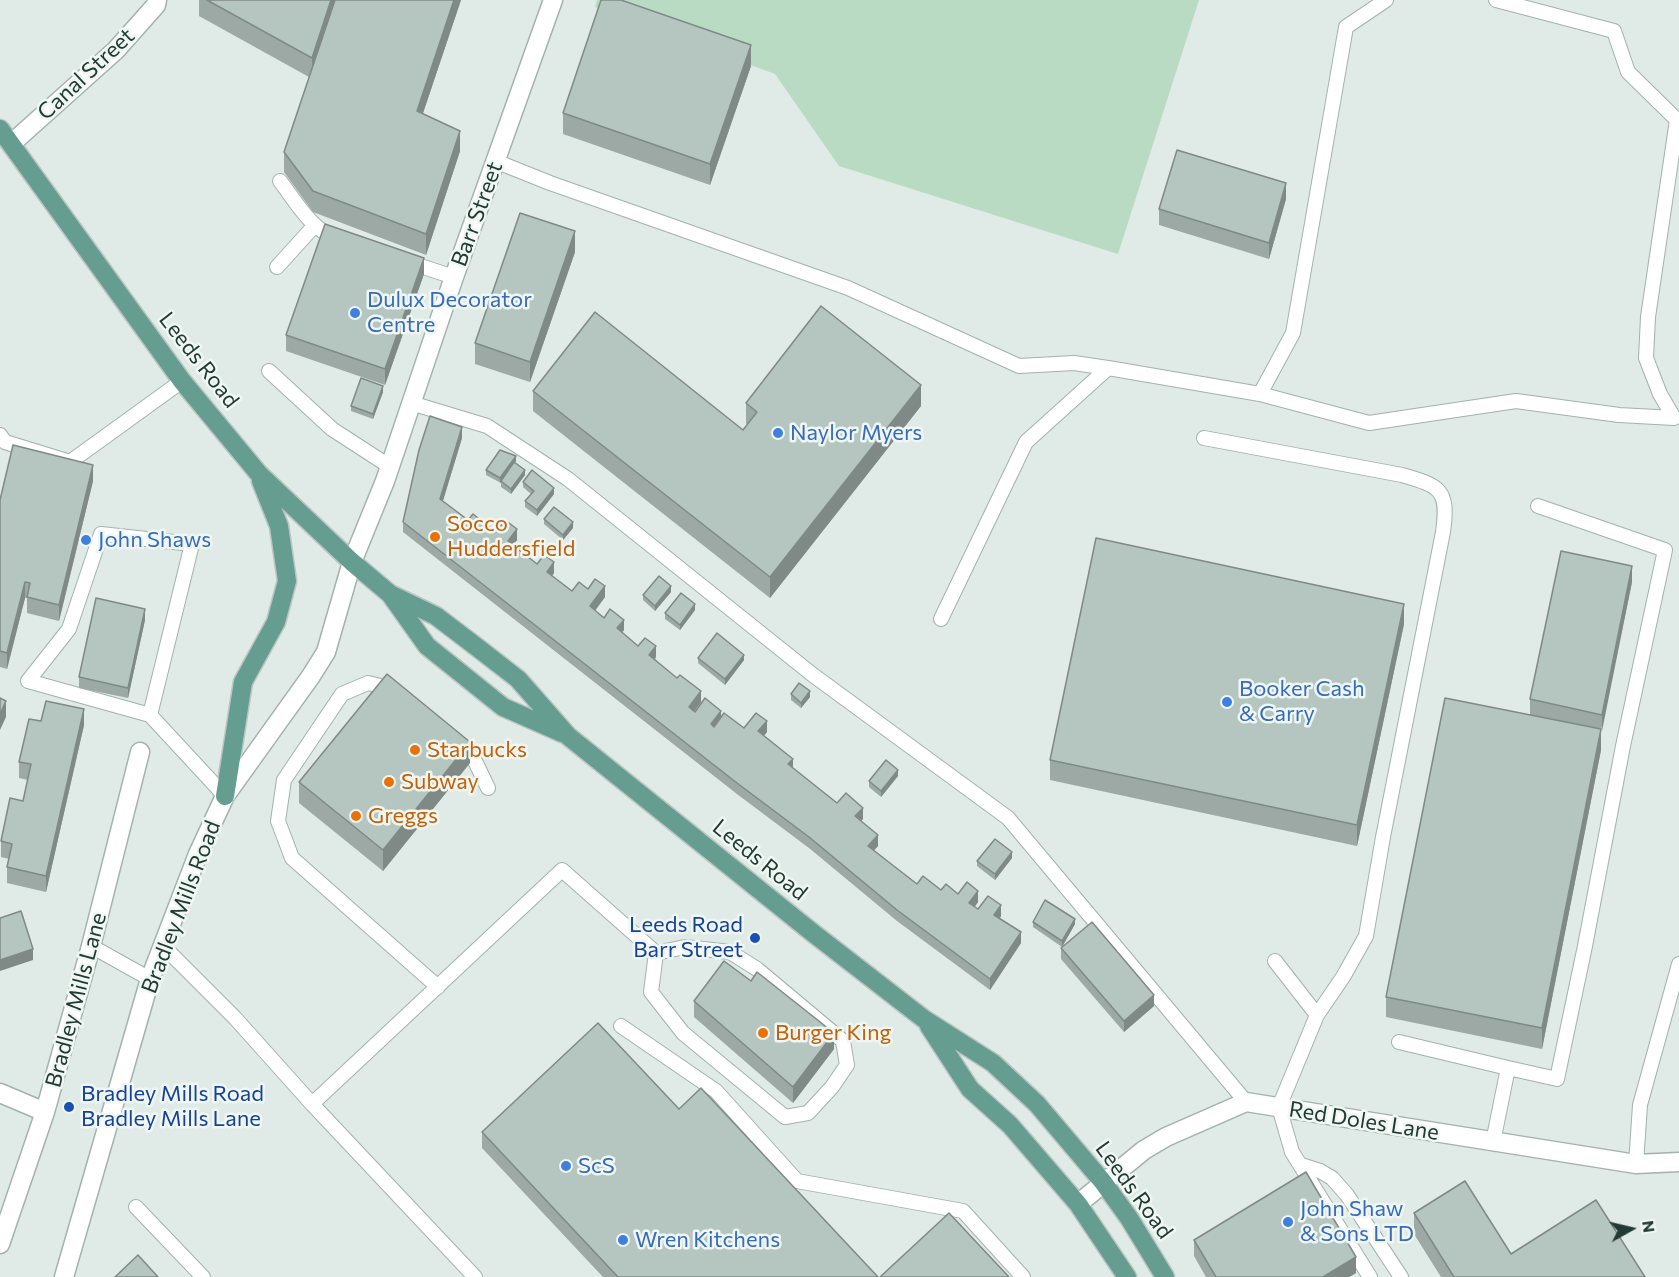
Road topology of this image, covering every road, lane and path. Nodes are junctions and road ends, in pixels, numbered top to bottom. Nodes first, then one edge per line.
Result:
1 (157, 0) edge
2 (553, 0) edge
3 (1386, 0) edge
4 (1496, 0) edge
5 (5, 137) edge
6 (495, 161) junction
7 (280, 181) dead end
8 (315, 225) junction
9 (349, 243) edge
10 (391, 256) edge
11 (278, 267) dead end
12 (454, 277) junction
13 (1108, 368) junction
14 (269, 371) dead end
15 (182, 381) junction
16 (1260, 394) junction
17 (411, 403) junction
18 (1677, 419) edge
19 (0, 435) edge
20 (1204, 438) dead end
21 (389, 466) junction
22 (259, 474) junction
23 (1538, 506) dead end
24 (352, 562) junction
25 (390, 594) junction
26 (941, 619) dead end
27 (406, 702) edge
28 (150, 715) junction
29 (568, 736) junction
30 (448, 738) edge
31 (140, 752) dead end
32 (488, 788) dead end
33 (225, 796) junction
34 (91, 946) junction
35 (163, 946) junction
36 (656, 953) junction
37 (1275, 961) dead end
38 (1679, 964) edge
39 (150, 979) junction
40 (438, 987) junction
41 (1317, 1016) junction
42 (924, 1019) junction
43 (621, 1026) dead end
44 (1399, 1042) dead end
45 (1508, 1068) junction
46 (0, 1093) edge
47 (1246, 1102) junction
48 (312, 1104) junction
49 (1280, 1107) junction
50 (45, 1112) junction
51 (1493, 1142) junction
52 (1679, 1162) edge
53 (1636, 1164) junction
54 (1301, 1165) junction
55 (1103, 1182) junction
56 (1078, 1204) junction
57 (136, 1206) dead end
58 (0, 1244) edge
59 (64, 1277) edge
60 (204, 1277) edge
61 (475, 1277) edge
62 (1023, 1277) edge
63 (1127, 1277) edge
64 (1165, 1277) edge
65 (1370, 1277) edge
66 (1401, 1277) edge

1 - 5 street, Canal Street
2 - 6 street, Barr Street
3 - 16 lane
4 - 18 lane
5 - 15 main road, Leeds Road
6 - 12 street, Barr Street
6 - 13 lane
7 - 8 lane
8 - 9 lane
8 - 11 lane
10 - 12 lane
12 - 17 street, Barr Street
13 - 16 lane
13 - 26 lane
14 - 21 lane
15 - 19 lane
15 - 22 main road, Leeds Road
16 - 18 lane
17 - 21 street, Barr Street
17 - 47 lane
20 - 41 lane
21 - 24 street, Barr Street
22 - 24 main road, Leeds Road
22 - 33 main road
23 - 45 lane
24 - 25 main road, Leeds Road
24 - 33 street, Bradley Mills Road
25 - 29 main road, Leeds Road
25 - 29 main road, Leeds Road
27 - 40 lane
28 - 28 lane
28 - 33 lane
29 - 42 main road, Leeds Road
30 - 32 lane
31 - 34 street, Bradley Mills Lane
33 - 35 street, Bradley Mills Road
34 - 39 lane
34 - 50 street, Bradley Mills Lane
35 - 39 street, Bradley Mills Road
35 - 48 lane
36 - 36 lane
36 - 40 lane
37 - 41 lane
38 - 53 lane
39 - 59 street, Bradley Mills Road
40 - 48 lane
41 - 49 lane
42 - 55 main road, Leeds Road
42 - 56 main road, Leeds Road
43 - 62 lane
44 - 45 lane
45 - 51 lane
46 - 50 street
47 - 49 street, Red Doles Lane
47 - 55 street
48 - 61 lane
49 - 51 street, Red Doles Lane
49 - 54 lane
50 - 58 street, Bradley Mills Lane
51 - 53 street, Red Doles Lane
52 - 53 street, Red Doles Lane
54 - 65 lane
54 - 66 lane
55 - 56 street
55 - 64 main road, Leeds Road
56 - 63 main road, Leeds Road
57 - 60 lane

